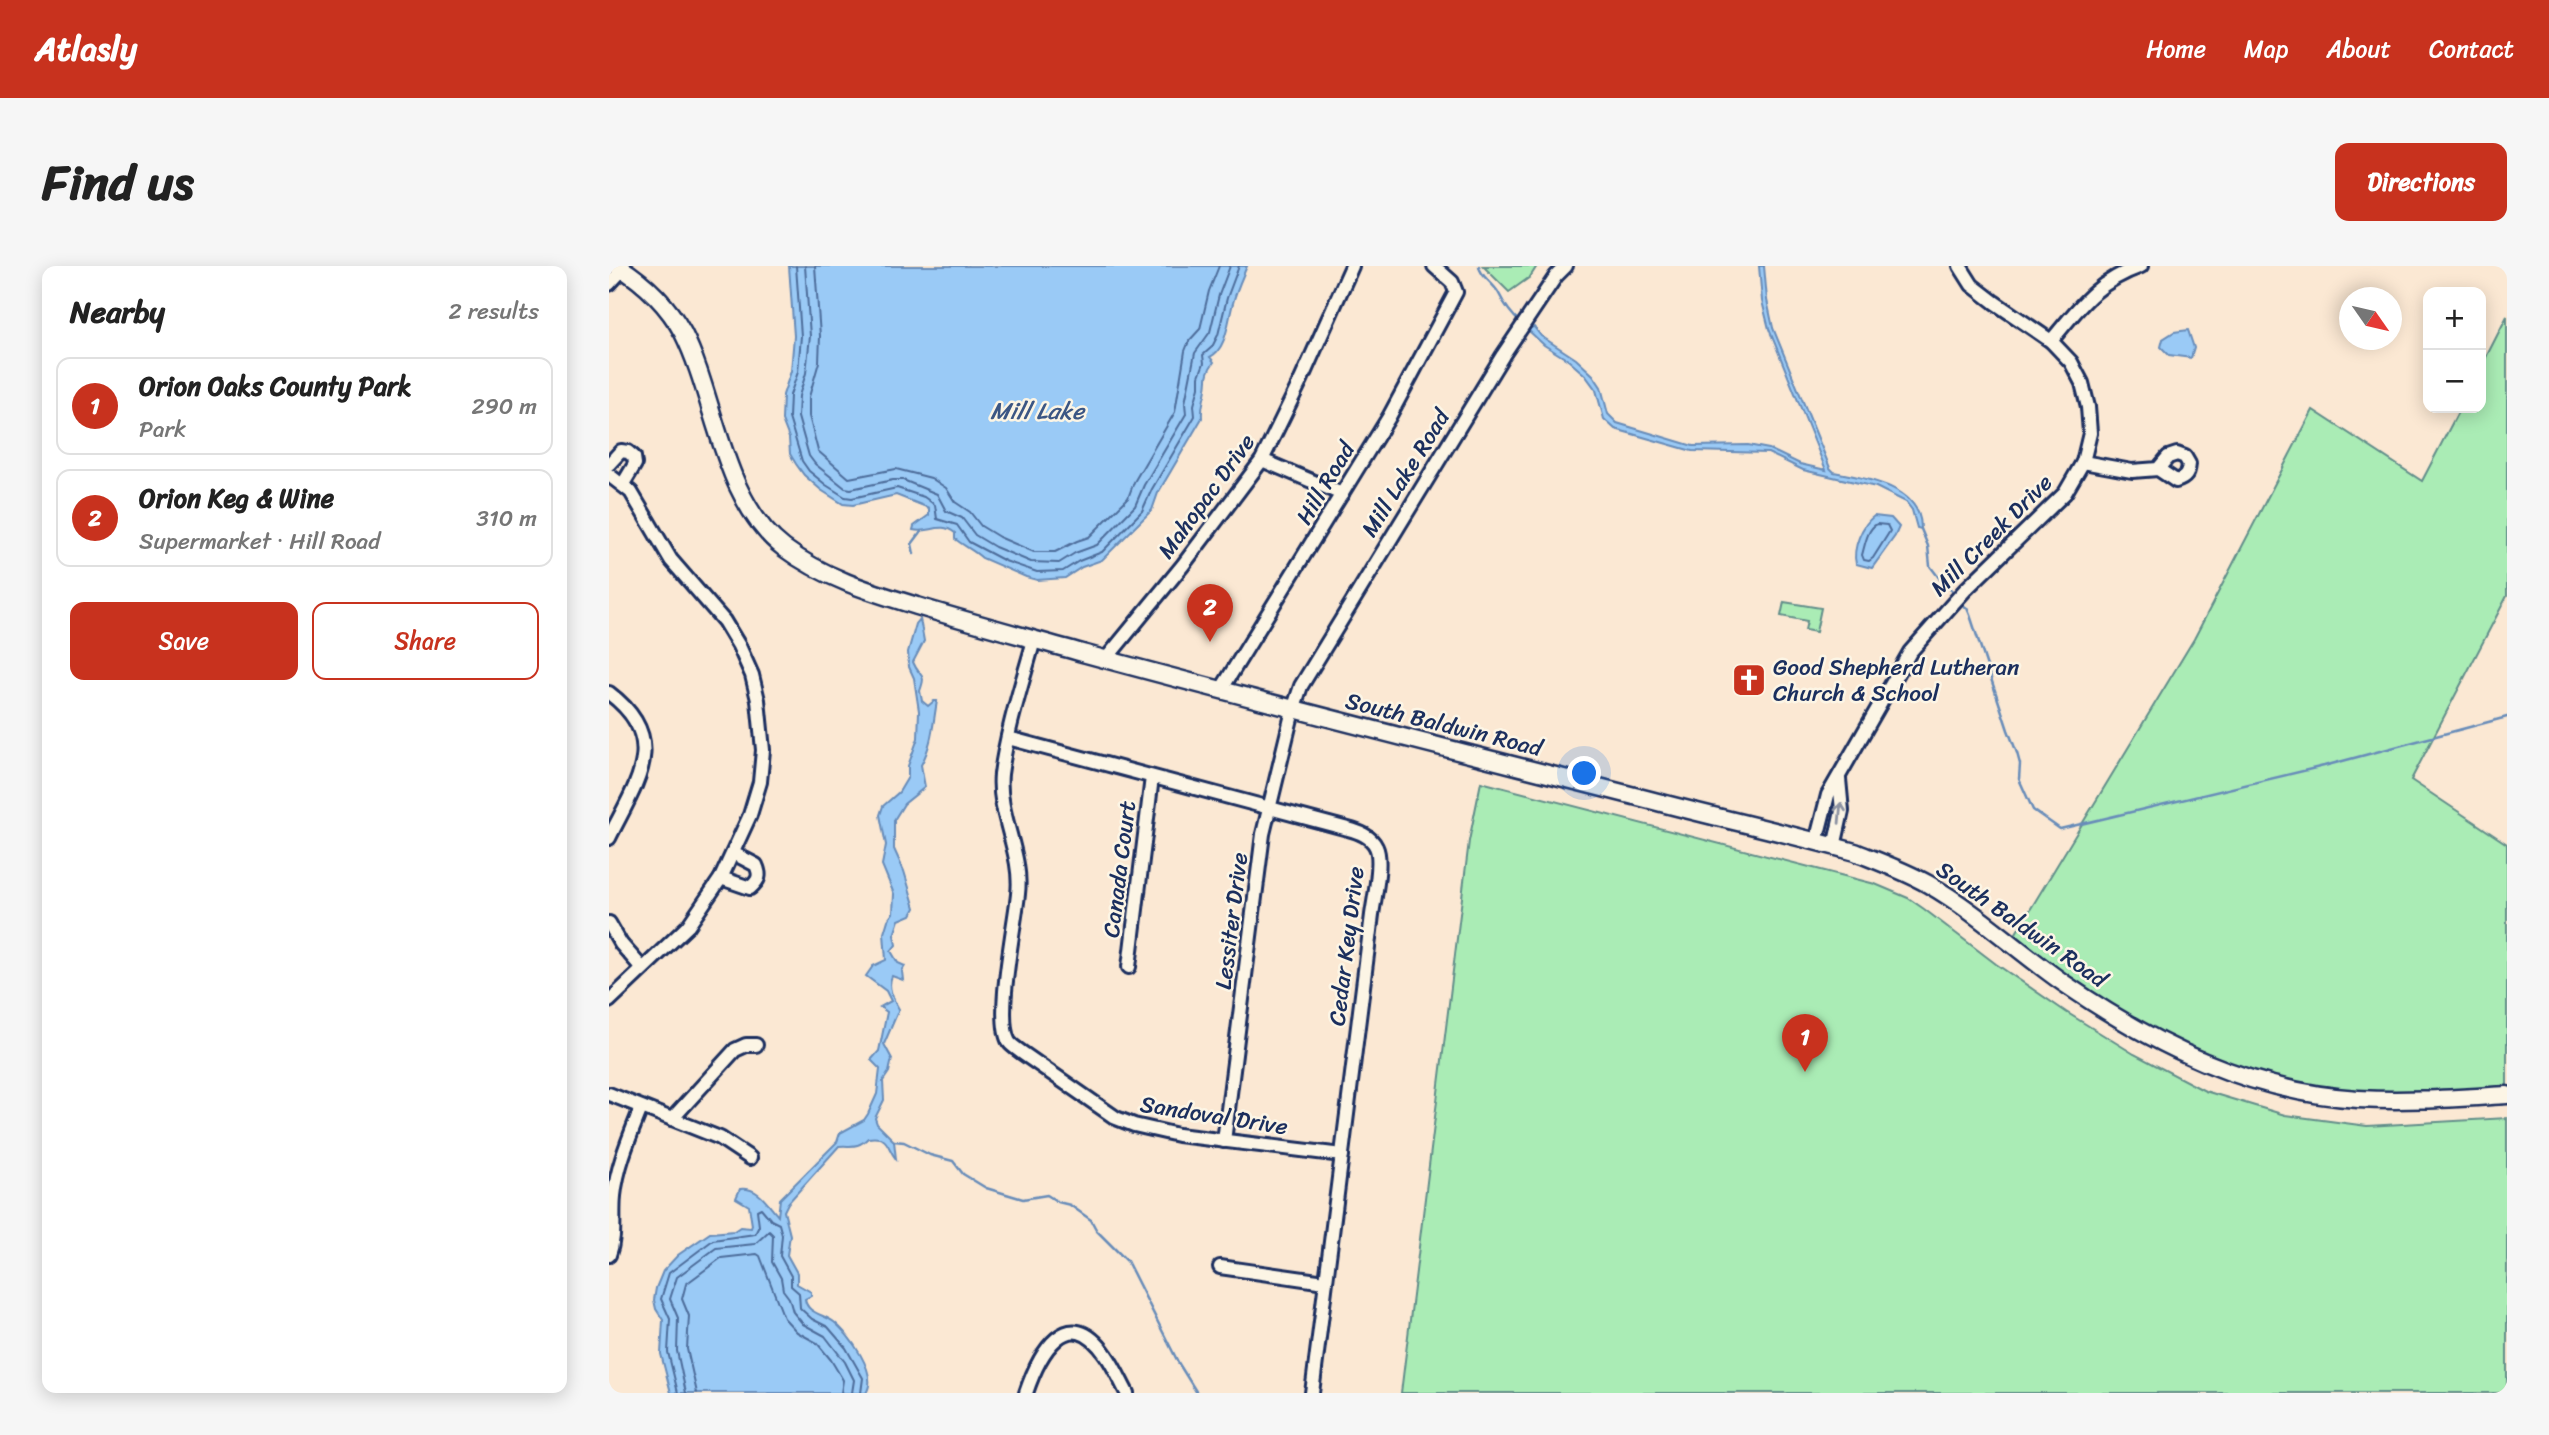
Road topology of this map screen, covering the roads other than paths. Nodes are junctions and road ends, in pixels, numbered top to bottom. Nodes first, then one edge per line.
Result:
1 (1352, 266) edge
2 (1434, 266) edge
3 (1566, 266) edge
4 (1960, 266) edge
5 (2141, 266) edge
6 (621, 267) edge
7 (609, 284) edge
8 (2051, 341) junction
9 (1262, 460) junction
10 (2084, 462) junction
11 (609, 464) edge
12 (2158, 469) dead end
13 (609, 475) edge
14 (623, 484) junction
15 (1342, 494) junction
16 (1034, 640) junction
17 (1106, 659) junction
18 (1221, 690) junction
19 (609, 693) edge
20 (1293, 710) junction
21 (1008, 738) junction
22 (1152, 777) junction
23 (1839, 779) junction
24 (1269, 808) junction
25 (609, 838) edge
26 (1815, 842) junction
27 (1834, 847) junction
28 (733, 853) junction
29 (721, 878) junction
30 (609, 923) edge
31 (1129, 967) dead end
32 (642, 968) junction
33 (609, 1001) edge
34 (756, 1045) dead end
35 (609, 1094) edge
36 (2507, 1095) edge
37 (641, 1108) junction
38 (672, 1119) junction
39 (1224, 1141) junction
40 (1342, 1154) junction
41 (750, 1158) dead end
42 (609, 1255) edge
43 (1220, 1267) dead end
44 (1325, 1282) junction
45 (1026, 1393) edge
46 (1127, 1393) edge
47 (1312, 1393) edge

1 - 9 street, Mahopac Drive
2 - 15 street, Hill Road
3 - 20 street, Mill Lake Road
4 - 8 street, Mill Creek Drive
5 - 8 street
6 - 7 street
6 - 16 main road, South Baldwin Road
8 - 10 street, Mill Creek Drive
9 - 15 street
9 - 17 street, Mahopac Drive
10 - 12 street
10 - 23 street, Mill Creek Drive
11 - 14 street
13 - 14 street
14 - 28 street
15 - 18 street, Hill Road
16 - 17 main road, South Baldwin Road
16 - 21 street, Sandoval Drive
17 - 18 main road, South Baldwin Road
18 - 20 main road, South Baldwin Road
19 - 25 street
20 - 24 street, Lessiter Drive
20 - 26 main road, South Baldwin Road
21 - 22 street, Cedar Key Drive
21 - 39 street, Sandoval Drive
22 - 24 street, Cedar Key Drive
22 - 31 street, Canada Court
23 - 26 street, Mill Creek Drive
27 -> 23 street
24 - 39 street, Lessiter Drive
24 - 40 street, Cedar Key Drive
26 - 27 main road, South Baldwin Road
27 - 36 main road, South Baldwin Road
28 - 29 street
28 - 29 street
29 - 32 street
30 - 32 street
32 - 33 street
34 - 38 street
35 - 37 street
37 - 38 street
37 - 42 street
38 - 41 street
39 - 40 street, Sandoval Drive
40 - 44 street, Cedar Key Drive
43 - 44 street
44 - 47 street, Cedar Key Drive
45 - 46 street

